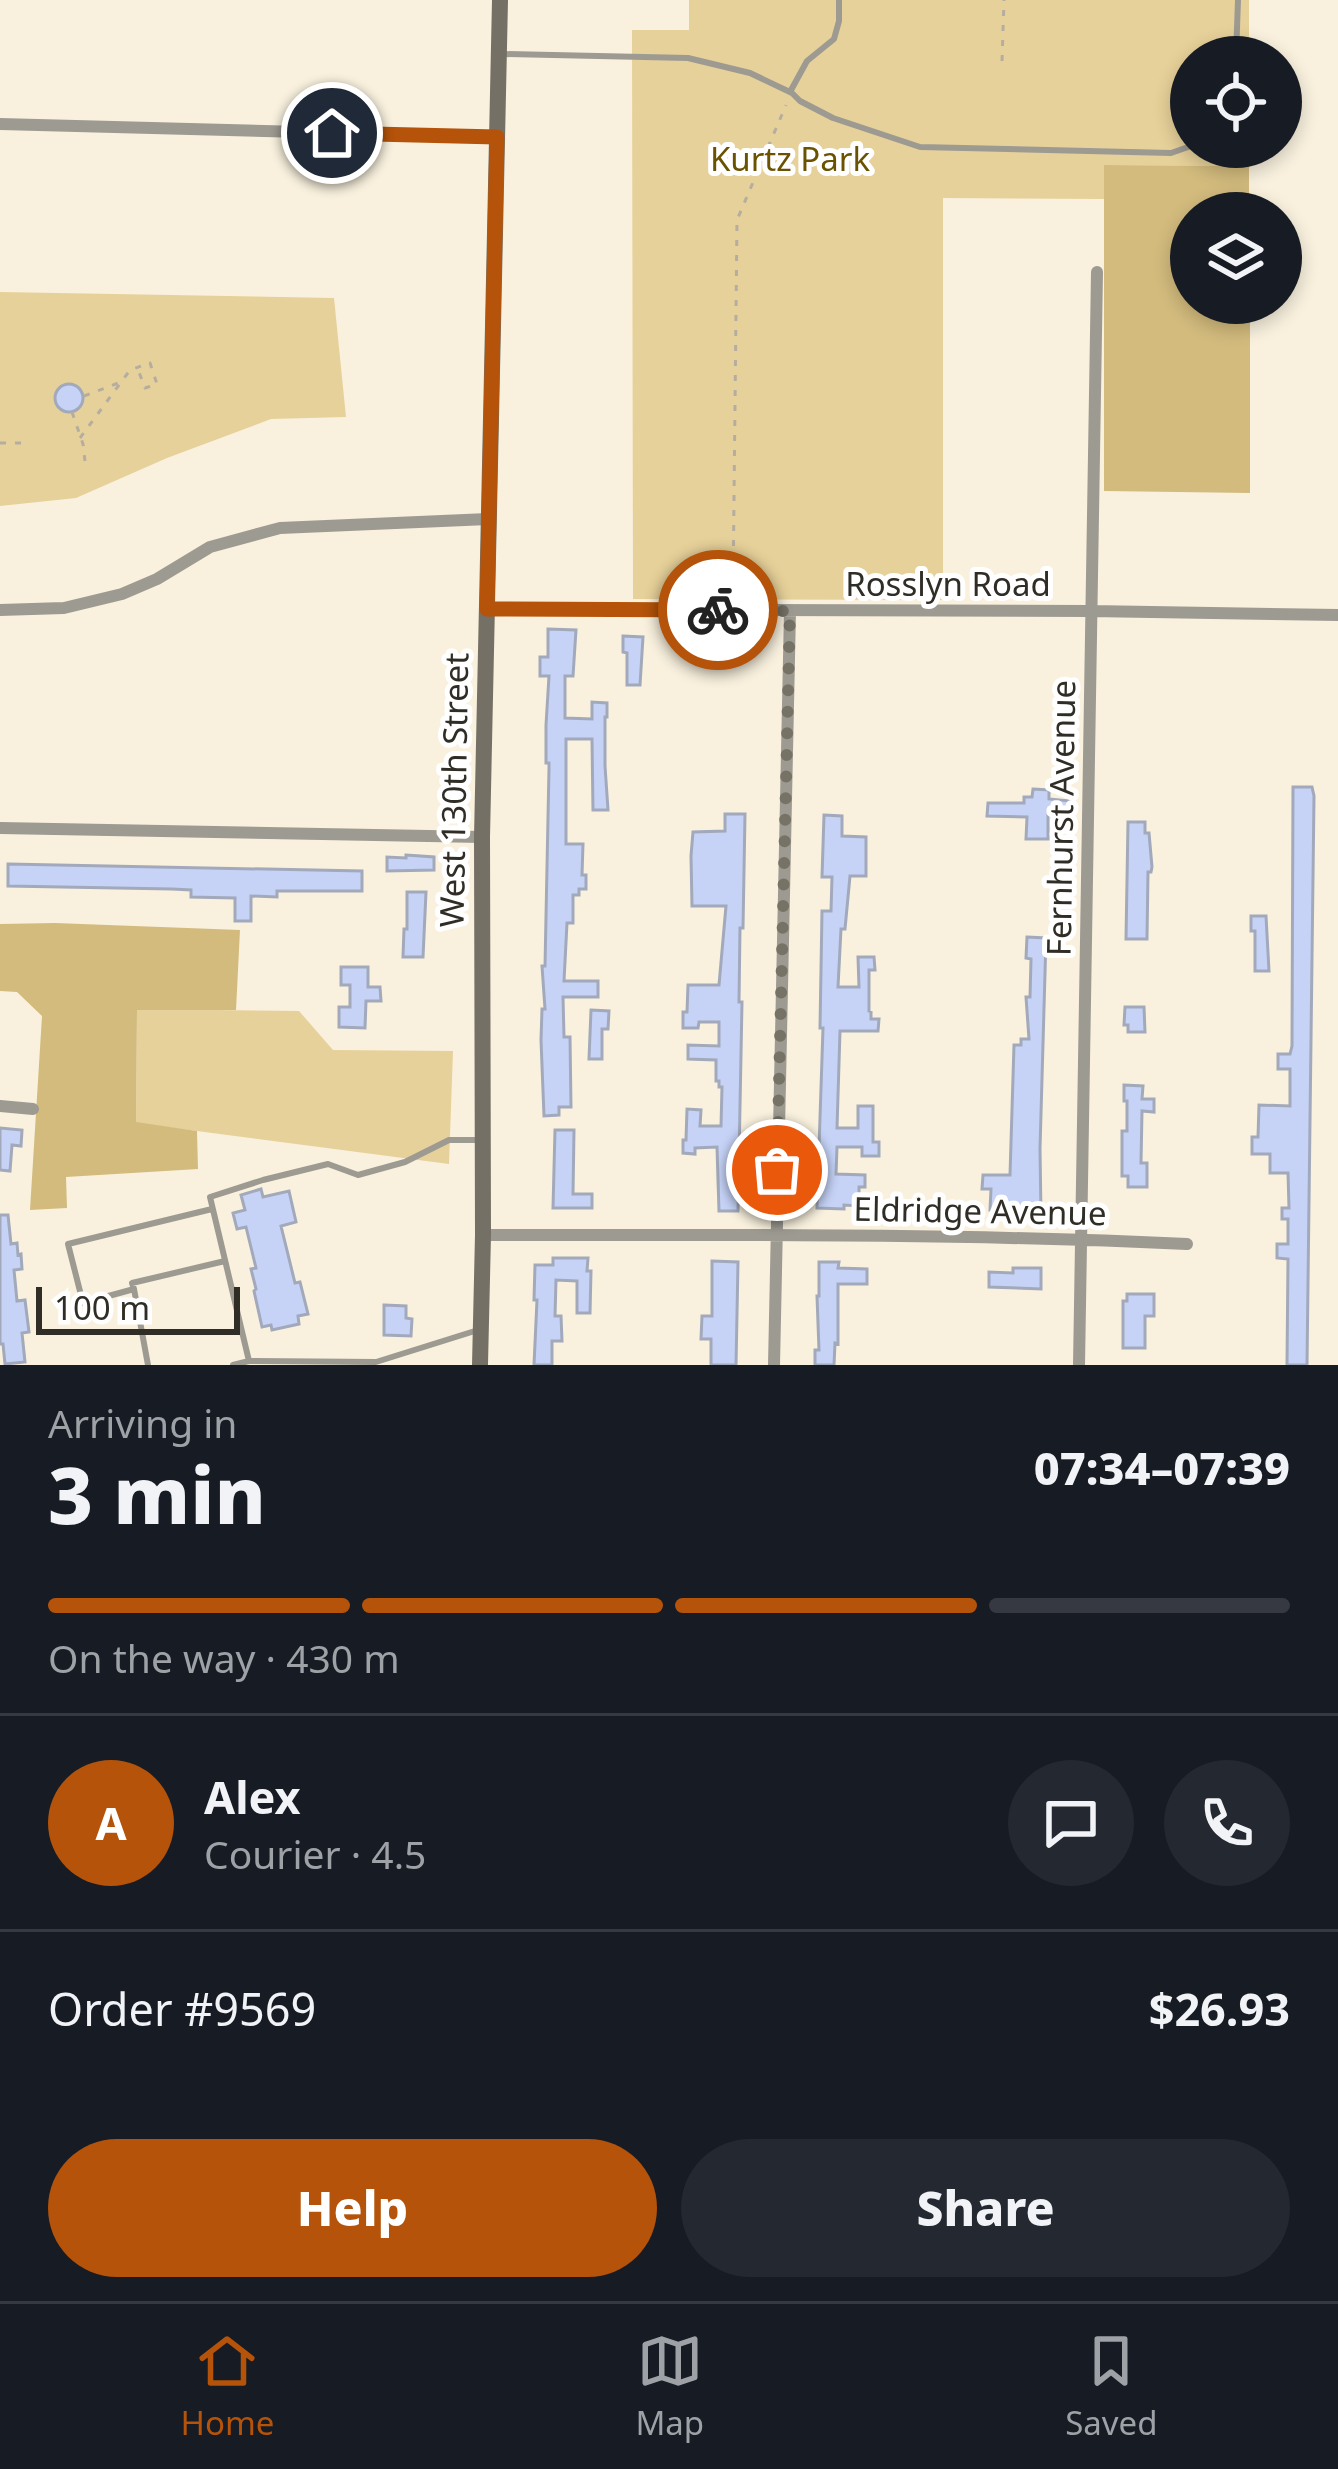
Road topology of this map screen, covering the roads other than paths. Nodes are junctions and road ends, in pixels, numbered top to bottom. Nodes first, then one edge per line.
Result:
1 (500, 0) edge
2 (838, 0) edge
3 (1238, 0) edge
4 (1236, 36) edge
5 (500, 53) junction
6 (789, 96) junction
7 (0, 124) edge
8 (497, 137) junction
9 (1170, 153) edge
10 (1097, 272) dead end
11 (488, 518) junction
12 (487, 609) junction
13 (0, 610) edge
14 (790, 611) junction
15 (1091, 611) junction
16 (1338, 615) edge
17 (0, 828) edge
18 (482, 837) junction
19 (0, 1106) edge
20 (33, 1109) dead end
21 (482, 1139) junction
22 (213, 1209) junction
23 (483, 1234) junction
24 (776, 1234) junction
25 (1082, 1239) junction
26 (1187, 1244) dead end
27 (225, 1261) junction
28 (134, 1289) junction
29 (481, 1329) junction
30 (249, 1361) junction
31 (148, 1365) edge
32 (233, 1365) edge
33 (480, 1365) edge
34 (775, 1365) edge
35 (1079, 1365) edge

1 - 5 main road, West 130th Street
2 - 6 lane
3 - 4 lane
5 - 6 lane
5 - 8 main road, West 130th Street
6 - 9 lane
7 - 8 street
8 - 11 main road, West 130th Street
10 - 15 street, Fernhurst Avenue
11 - 12 main road, West 130th Street
11 - 13 street
12 - 14 street, Rosslyn Road
12 - 18 main road, West 130th Street
14 - 15 street, Rosslyn Road
14 - 24 street
15 - 16 street, Rosslyn Road
15 - 25 street, Fernhurst Avenue
17 - 18 street
18 - 21 main road, West 130th Street
19 - 20 street
21 - 22 lane
21 - 23 main road, West 130th Street
22 - 27 lane
22 - 28 lane
23 - 24 street, Eldridge Avenue
23 - 29 main road, West 130th Street
24 - 25 street, Eldridge Avenue
24 - 34 street
25 - 26 street, Eldridge Avenue
25 - 35 street, Fernhurst Avenue
27 - 28 lane
27 - 30 lane
28 - 31 lane
29 - 30 lane
29 - 33 main road, West 130th Street
30 - 32 lane

